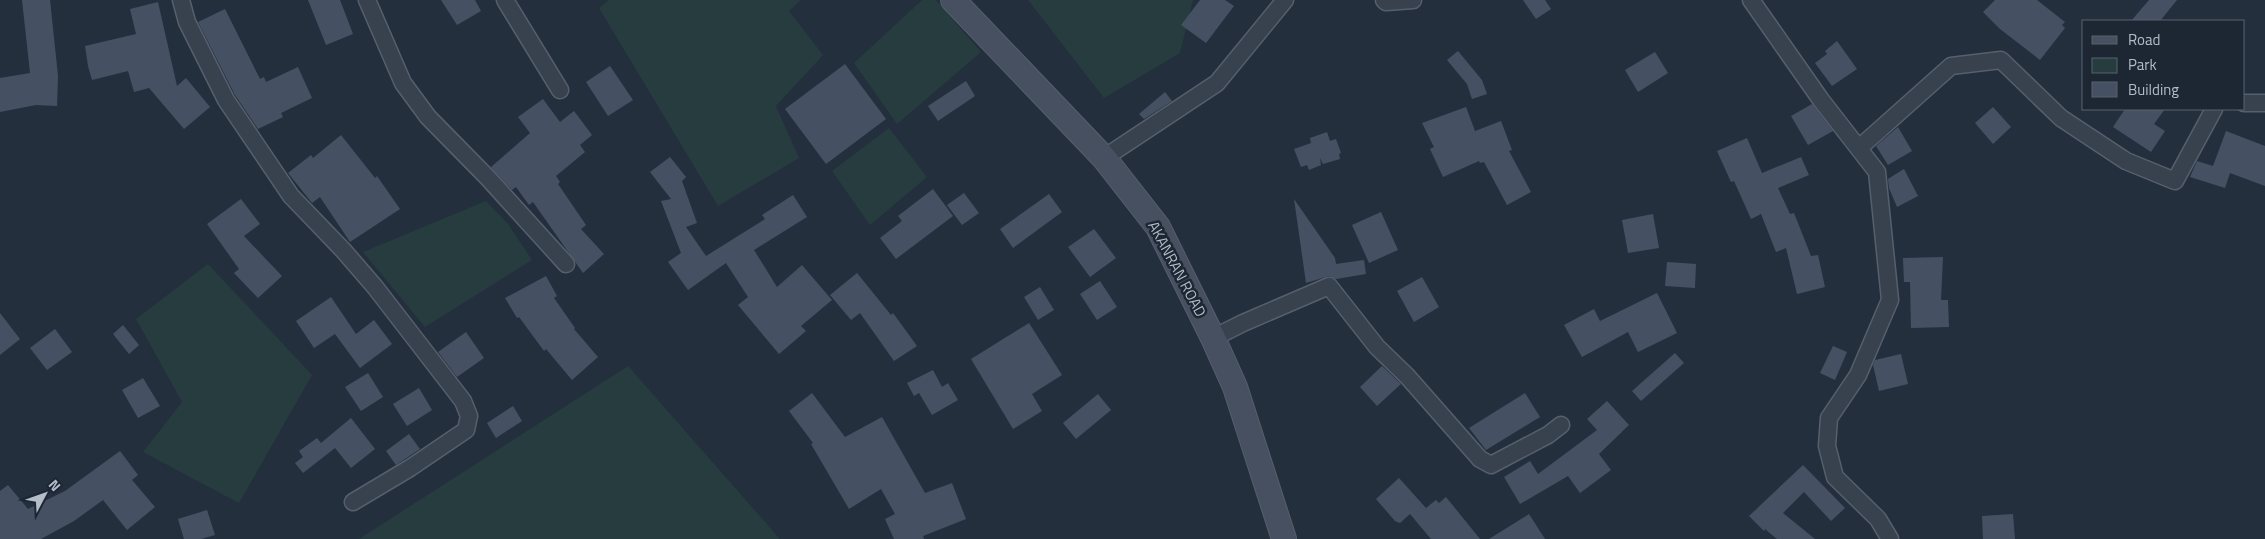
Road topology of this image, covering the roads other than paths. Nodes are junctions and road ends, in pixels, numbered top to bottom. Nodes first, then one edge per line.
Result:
1 (181, 0) edge
2 (367, 0) edge
3 (505, 0) edge
4 (953, 0) edge
5 (1285, 0) edge
6 (1384, 0) edge
7 (1413, 0) edge
8 (1751, 0) edge
9 (560, 90) dead end
10 (2245, 103) edge
11 (2265, 103) edge
12 (2213, 110) edge
13 (1859, 148) junction
14 (1104, 158) junction
15 (566, 264) dead end
16 (1213, 338) junction
17 (1561, 425) dead end
18 (353, 502) dead end
19 (1284, 539) edge
20 (1890, 539) edge

1 - 18 street
2 - 15 street
3 - 9 street
4 - 14 main road, AKANRAN ROAD
5 - 14 street
6 - 7 street
8 - 13 street
10 - 11 street
12 - 13 street
13 - 20 street
14 - 16 main road, AKANRAN ROAD
16 - 17 street
16 - 19 main road, AKANRAN ROAD

